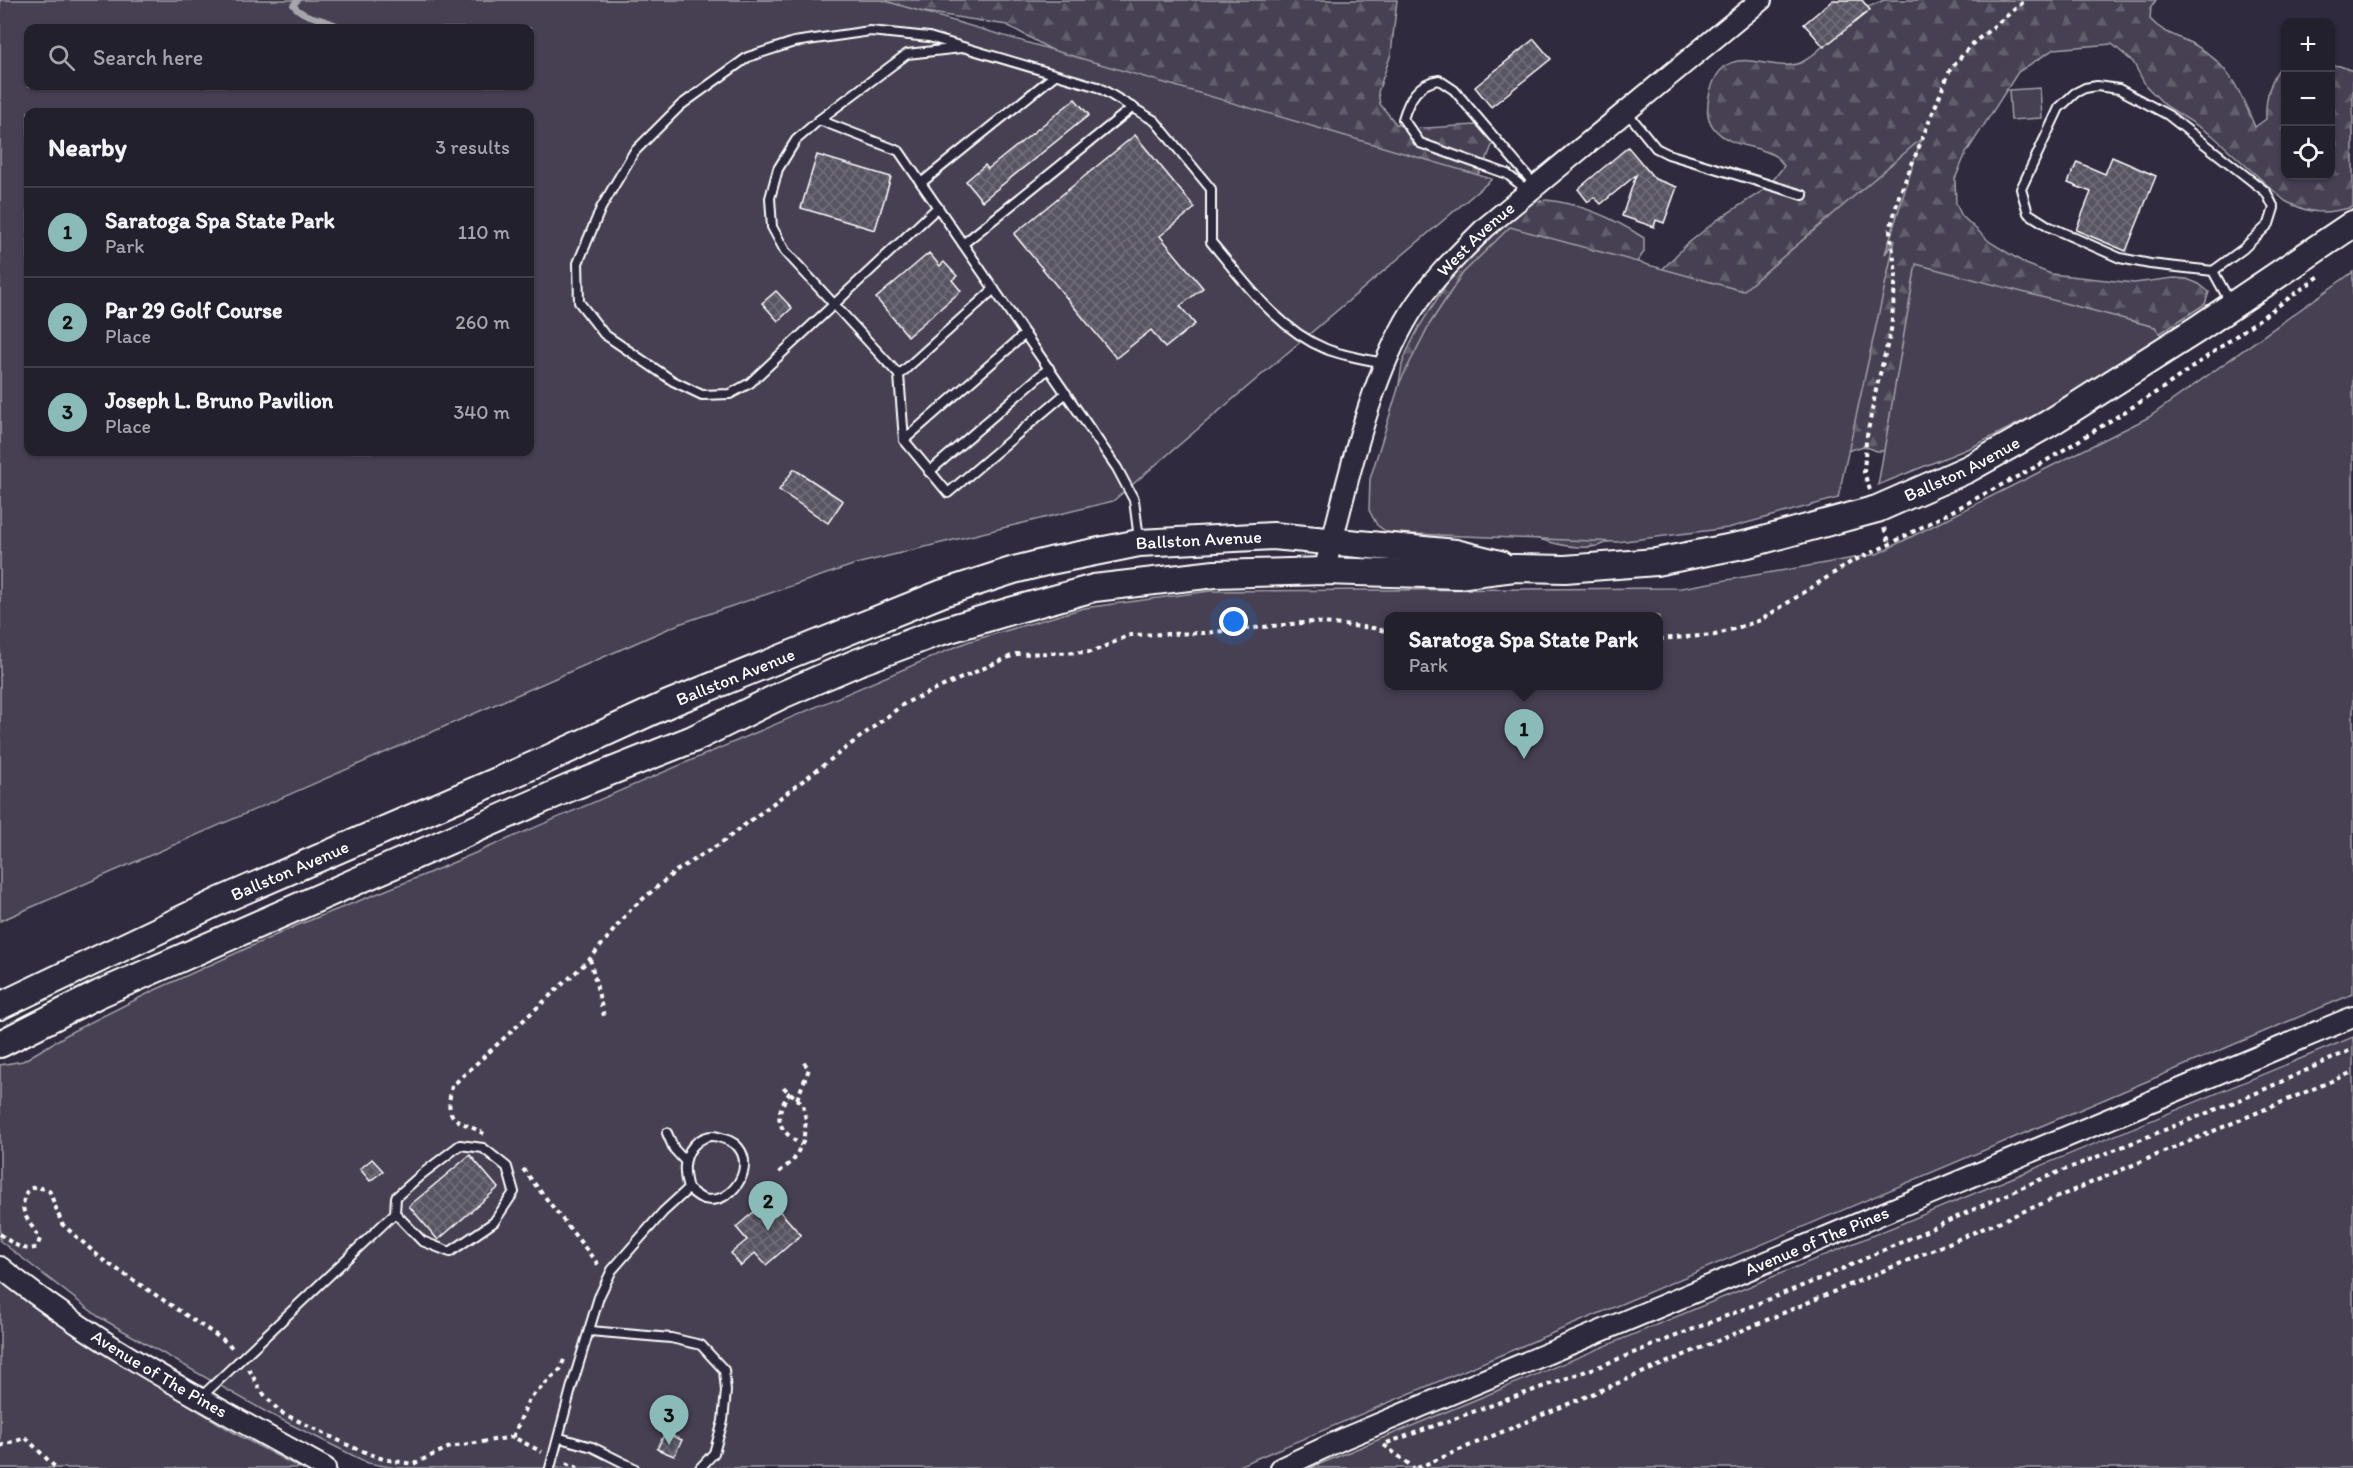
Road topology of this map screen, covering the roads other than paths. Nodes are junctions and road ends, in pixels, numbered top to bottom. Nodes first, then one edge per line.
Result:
1 (1761, 0) edge
2 (965, 48) junction
3 (1055, 75) junction
4 (1133, 107) junction
5 (1625, 110) junction
6 (819, 120) junction
7 (921, 183) junction
8 (1531, 188) junction
9 (1803, 195) dead end
10 (938, 207) junction
11 (2353, 224) edge
12 (963, 244) junction
13 (2212, 271) junction
14 (994, 289) junction
15 (833, 303) junction
16 (2232, 306) junction
17 (1025, 334) junction
18 (1384, 363) junction
19 (1049, 368) junction
20 (899, 375) junction
21 (1066, 393) junction
22 (904, 440) junction
23 (929, 472) junction
24 (1332, 541) junction
25 (1139, 543) junction
26 (1514, 568) junction
27 (1324, 571) junction
28 (0, 1006) edge
29 (2353, 1017) edge
30 (0, 1044) edge
31 (667, 1133) dead end
32 (685, 1161) junction
33 (688, 1190) junction
34 (395, 1213) junction
35 (0, 1267) edge
36 (590, 1331) junction
37 (200, 1398) junction
38 (560, 1438) junction
39 (325, 1468) edge
40 (550, 1468) edge
41 (634, 1468) edge
42 (700, 1468) edge
43 (1281, 1468) edge

1 - 5 street, West Avenue
2 - 3 lane
2 - 6 lane
2 - 15 lane
3 - 4 lane
3 - 7 lane
4 - 12 lane
4 - 18 lane
5 - 8 street, West Avenue
5 - 9 lane
6 - 7 lane
6 - 15 lane
7 - 10 lane
8 - 8 lane
8 - 18 street, West Avenue
10 - 12 lane
10 - 15 lane
11 - 16 highway, Ballston Avenue
12 - 14 lane
13 - 13 lane
13 - 16 lane
14 - 17 lane
14 - 20 lane
15 - 20 lane
16 - 26 highway, Ballston Avenue
17 - 19 lane
17 - 22 lane
18 - 24 street, West Avenue
19 - 21 lane
19 - 23 lane
20 - 22 lane
21 - 23 lane
21 - 25 lane
22 - 23 lane
24 - 25 highway, Ballston Avenue
24 - 26 highway, Ballston Avenue
24 - 27 street, West Avenue
25 - 28 highway, Ballston Avenue
26 - 27 highway, Ballston Avenue
27 - 30 highway, Ballston Avenue
29 - 43 street, Avenue of The Pines
31 - 32 lane
32 - 33 lane
32 - 33 lane
33 - 36 lane
34 - 34 lane
34 - 37 lane
35 - 37 street, Avenue of The Pines
36 - 38 lane
36 - 42 lane
37 - 39 street, Avenue of The Pines
38 - 40 lane
38 - 41 lane

